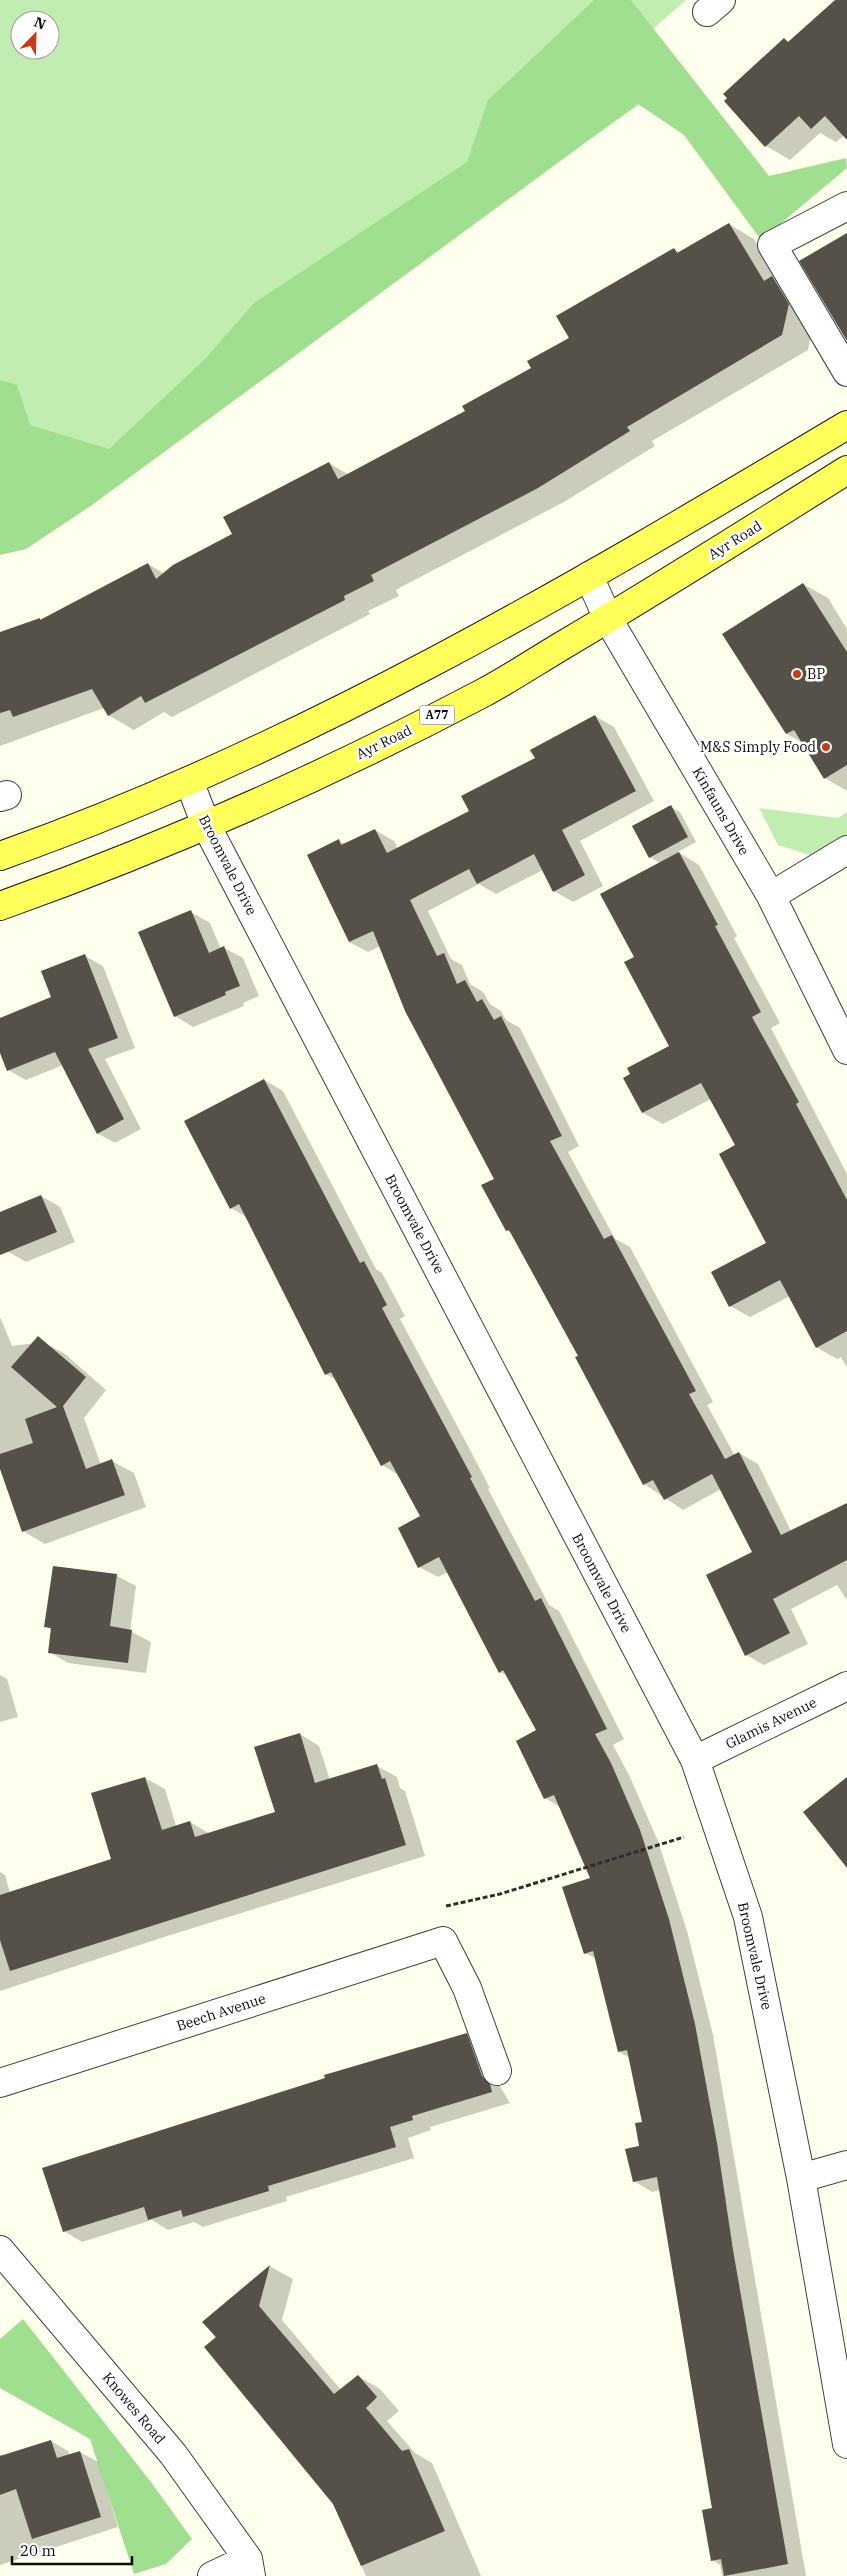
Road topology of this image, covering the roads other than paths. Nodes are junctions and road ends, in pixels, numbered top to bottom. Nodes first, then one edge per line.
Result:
1 (847, 206) edge
2 (847, 372) edge
3 (847, 425) edge
4 (847, 470) edge
5 (589, 576) junction
6 (608, 619) junction
7 (189, 781) junction
8 (206, 825) junction
9 (847, 850) edge
10 (0, 856) edge
11 (771, 896) junction
12 (0, 906) edge
13 (847, 1050) edge
14 (847, 1686) edge
15 (695, 1760) junction
16 (497, 2071) dead end
17 (0, 2083) edge
18 (847, 2165) edge
19 (800, 2178) junction
20 (0, 2250) edge
21 (847, 2444) edge
22 (250, 2567) edge
23 (212, 2576) edge

1 - 2 street
3 - 5 main road
4 - 6 main road, Ayr Road / A77
5 - 6 street, Kinfauns Drive
5 - 7 main road
6 - 8 main road, Ayr Road / A77
6 - 11 street, Kinfauns Drive
7 - 8 street, Broomvale Drive
7 - 10 main road
8 - 12 main road, Ayr Road / A77
8 - 15 street, Broomvale Drive
9 - 11 street
11 - 13 street, Kinfauns Drive
14 - 15 street, Glamis Avenue
15 - 19 street, Broomvale Drive
16 - 17 street, Beech Avenue
18 - 19 street
19 - 21 street, Broomvale Drive
20 - 22 street, Knowes Road
22 - 23 street

